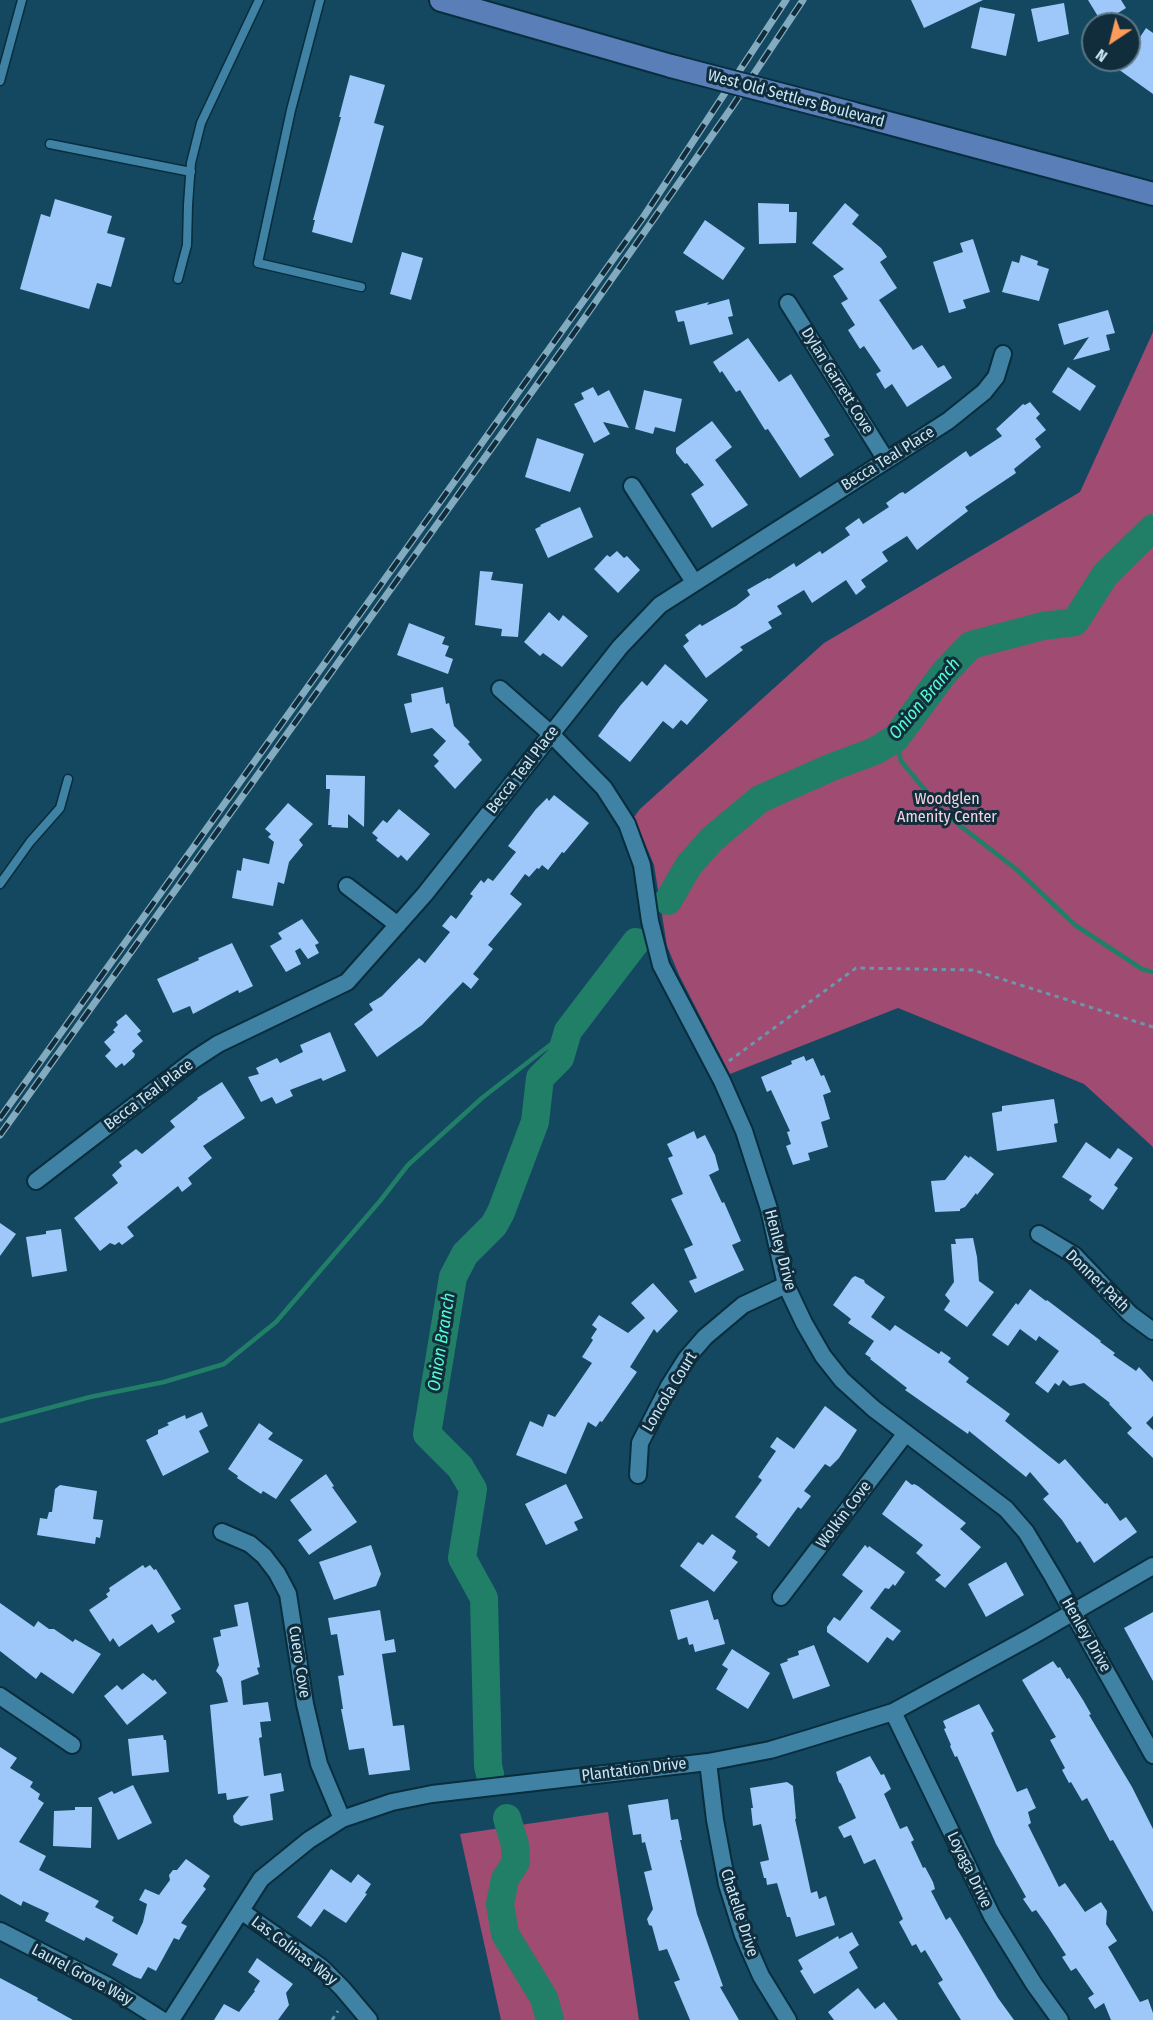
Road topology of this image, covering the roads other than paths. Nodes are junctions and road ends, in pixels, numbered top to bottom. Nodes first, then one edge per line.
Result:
1 (22, 0) edge
2 (259, 0) edge
3 (320, 0) edge
4 (441, 0) edge
5 (0, 81) edge
6 (50, 144) dead end
7 (191, 172) junction
8 (1153, 194) edge
9 (178, 279) dead end
10 (361, 286) dead end
11 (788, 303) dead end
12 (1003, 354) dead end
13 (886, 460) junction
14 (632, 486) dead end
15 (694, 582) junction
16 (500, 689) dead end
17 (551, 734) junction
18 (68, 779) dead end
19 (0, 884) edge
20 (347, 886) dead end
21 (398, 926) junction
22 (36, 1181) dead end
23 (1039, 1234) dead end
24 (786, 1285) junction
25 (1153, 1331) edge
26 (906, 1433) junction
27 (638, 1475) dead end
28 (222, 1532) dead end
29 (1153, 1566) edge
30 (781, 1597) dead end
31 (1073, 1612) junction
32 (0, 1696) edge
33 (893, 1712) junction
34 (72, 1745) dead end
35 (1153, 1755) edge
36 (708, 1762) junction
37 (342, 1819) junction
38 (241, 1911) junction
39 (0, 1932) edge
40 (162, 2020) edge
41 (171, 2020) edge
42 (369, 2020) edge
43 (788, 2020) edge
44 (1059, 2020) edge

1 - 5 lane
2 - 7 lane
3 - 10 lane
4 - 8 main road, West Old Settlers Boulevard, bridge
6 - 7 lane
7 - 9 lane
11 - 13 street, Dylan Garrett Cove
12 - 13 street, Becca Teal Place
13 - 15 street, Becca Teal Place
14 - 15 street
15 - 17 street, Becca Teal Place
16 - 17 street, Henley Drive
17 - 21 street, Becca Teal Place
17 - 24 street, Henley Drive
18 - 19 lane
20 - 21 street
21 - 22 street, Becca Teal Place
23 - 25 street, Donner Path
24 - 26 street, Henley Drive
24 - 27 street, Loncola Court
26 - 30 street, Wolkin Cove
26 - 31 street, Henley Drive
28 - 37 street, Cuero Cove
29 - 31 street, Plantation Drive
31 - 33 street, Plantation Drive
31 - 35 street, Henley Drive
32 - 34 street
33 - 36 street, Plantation Drive
33 - 44 street, Loyaga Drive
36 - 37 street, Plantation Drive
36 - 43 street, Chatelle Drive
37 - 38 street, Plantation Drive
38 - 41 street, Plantation Drive
38 - 42 street, Las Colinas Way
39 - 40 street, Laurel Grove Way

